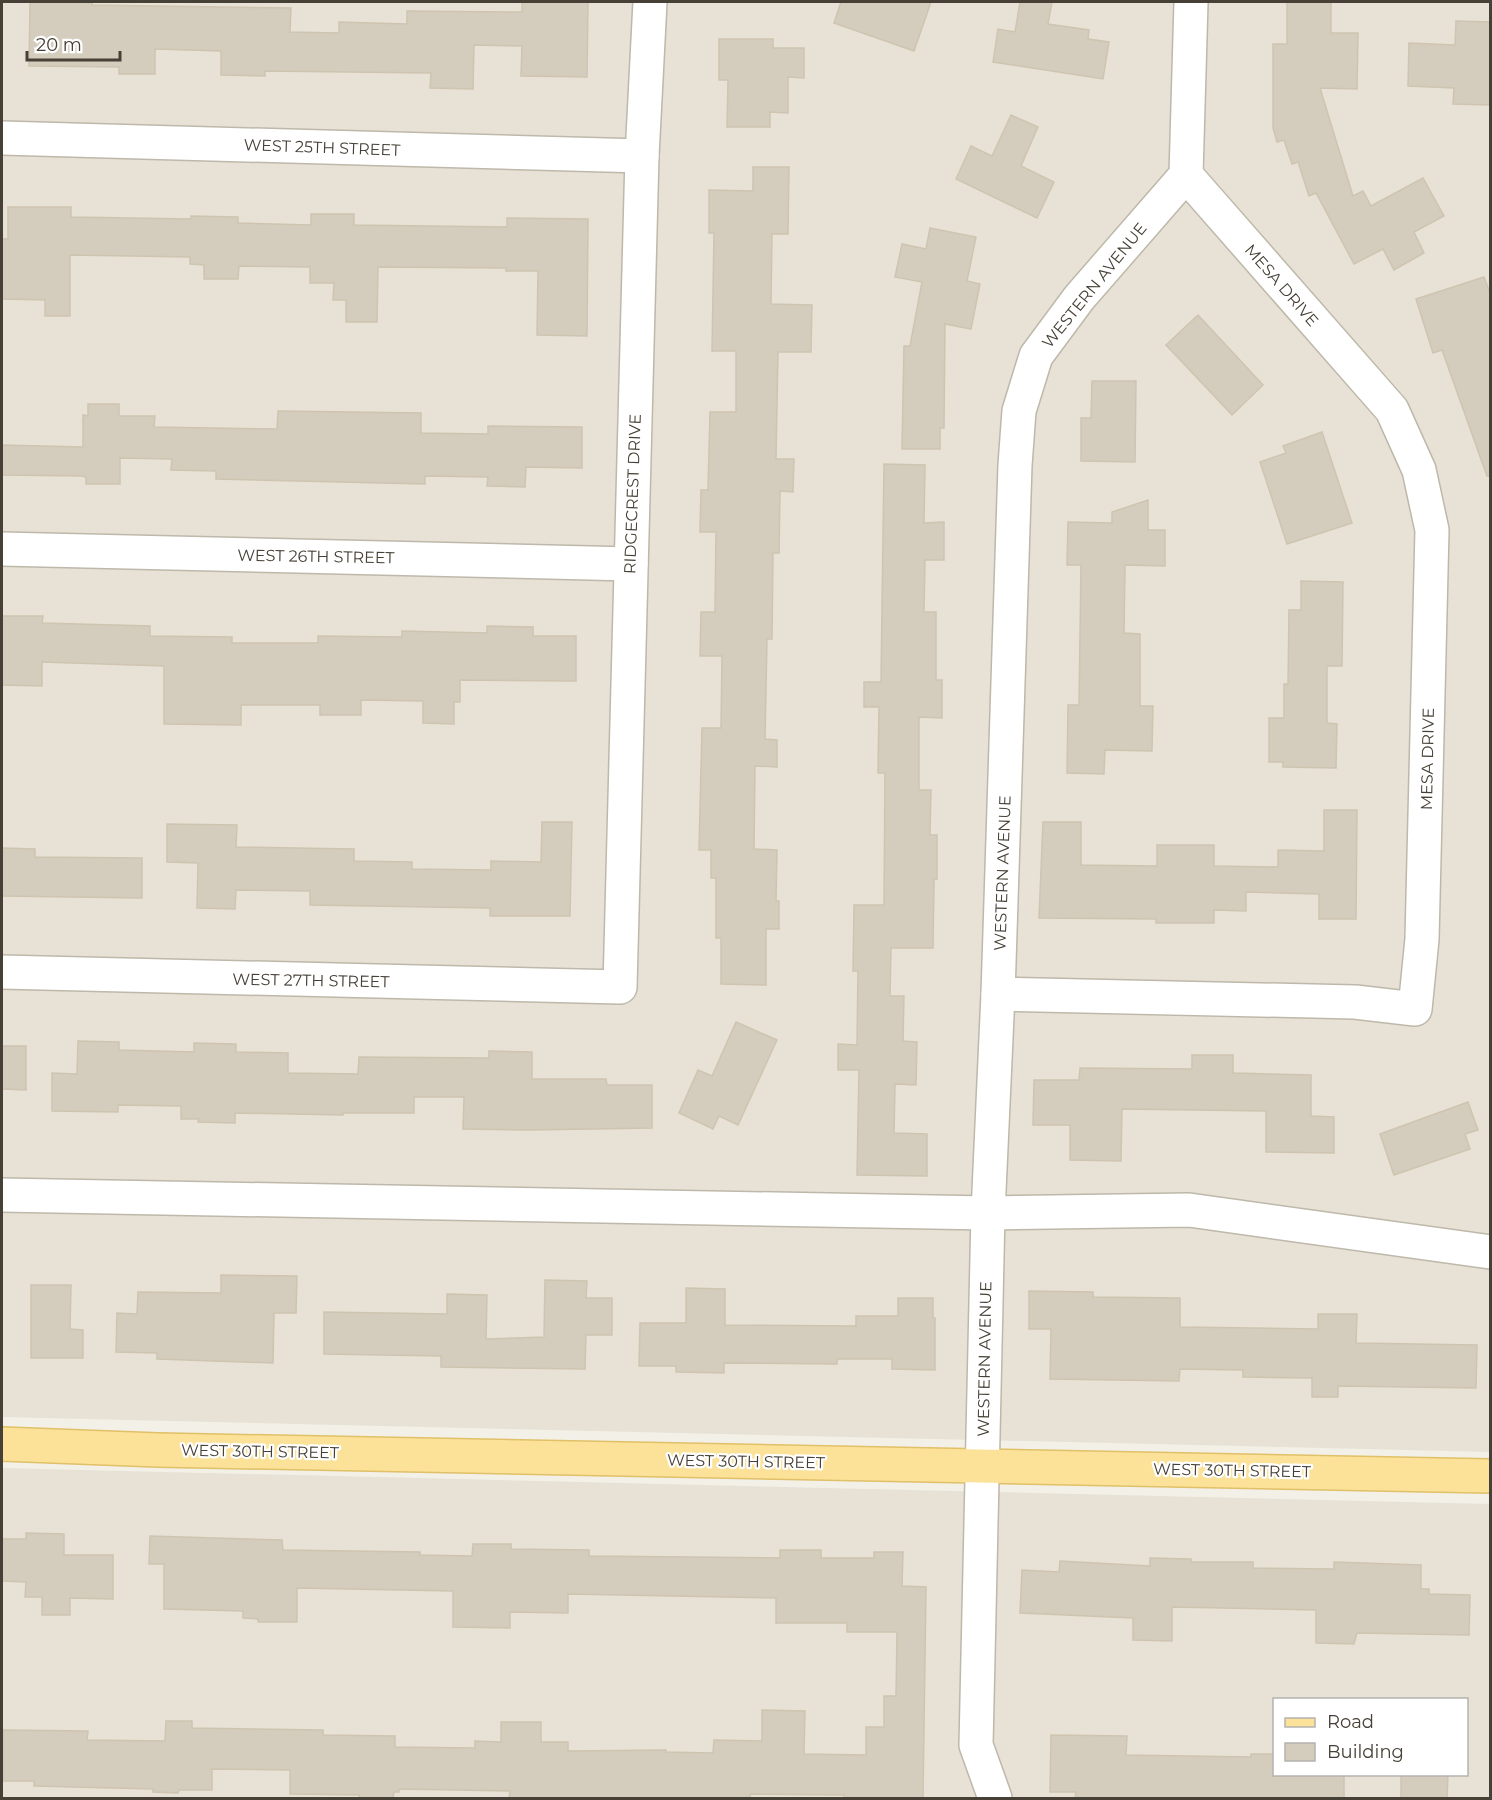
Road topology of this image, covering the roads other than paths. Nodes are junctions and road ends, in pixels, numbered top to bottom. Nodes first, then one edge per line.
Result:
1 (650, 2) edge
2 (1191, 2) edge
3 (2, 138) edge
4 (642, 156) junction
5 (1186, 175) junction
6 (2, 549) edge
7 (631, 564) junction
8 (2, 972) edge
9 (620, 987) joint
10 (998, 994) junction
11 (2, 1195) edge
12 (988, 1213) junction
13 (1491, 1252) edge
14 (2, 1444) edge
15 (981, 1465) junction
16 (1491, 1476) edge
17 (995, 1798) edge

1 - 4 street, RIDGECREST DRIVE
2 - 5 street
3 - 4 street, WEST 25TH STREET
4 - 7 street, RIDGECREST DRIVE
5 - 10 street, WESTERN AVENUE
5 - 10 street, MESA DRIVE
6 - 7 street, WEST 26TH STREET
7 - 9 street, RIDGECREST DRIVE
8 - 9 street, WEST 27TH STREET
10 - 12 street, WESTERN AVENUE
11 - 12 street
12 - 13 street
12 - 15 street, WESTERN AVENUE
14 - 15 main road, WEST 30TH STREET
15 - 16 main road, WEST 30TH STREET
15 - 17 street, WESTERN AVENUE

